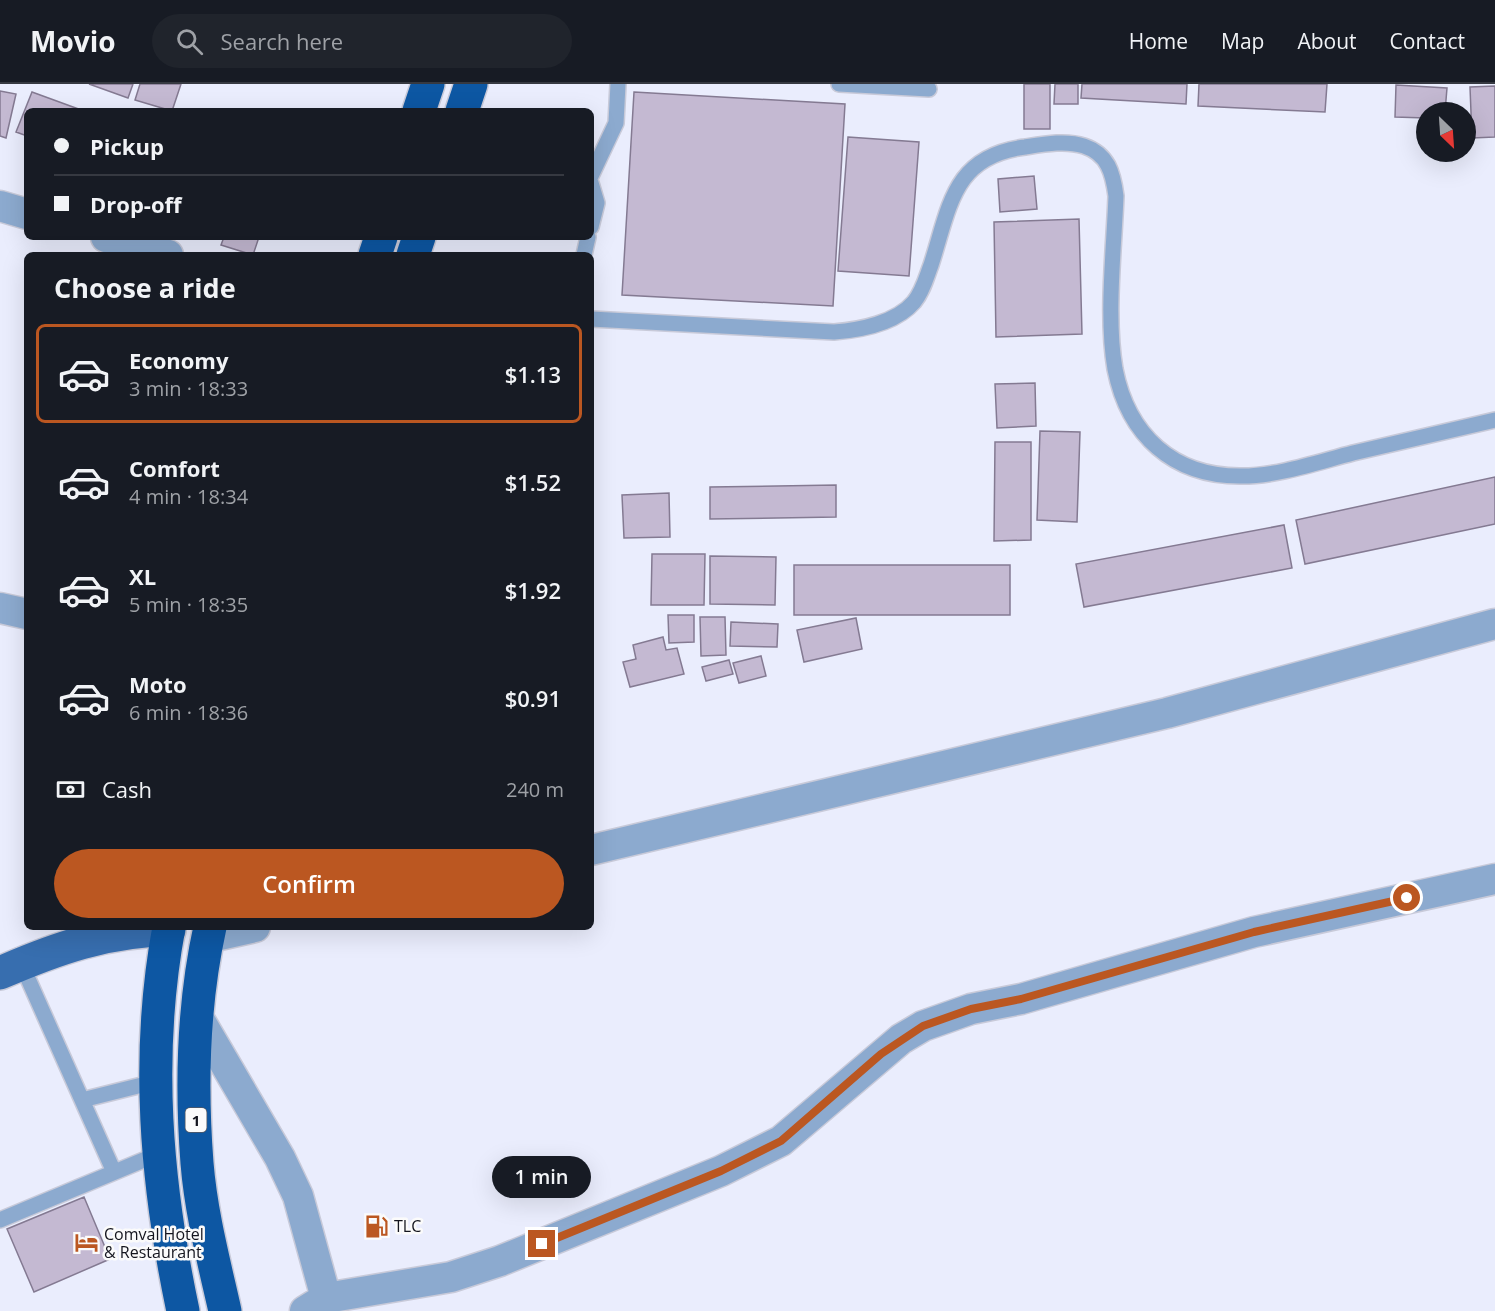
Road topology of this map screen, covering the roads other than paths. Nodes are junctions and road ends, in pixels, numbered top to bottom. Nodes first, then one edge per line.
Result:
1 (428, 84) edge
2 (471, 84) edge
3 (618, 84) edge
4 (838, 84) edge
5 (929, 89) dead end
6 (420, 108) edge
7 (463, 108) edge
8 (594, 170) edge
9 (594, 193) edge
10 (594, 215) edge
11 (116, 240) edge
12 (158, 252) edge
13 (594, 319) edge
14 (1495, 420) edge
15 (0, 608) edge
16 (24, 613) edge
17 (1495, 624) edge
18 (594, 849) edge
19 (1495, 879) edge
20 (147, 930) edge
21 (169, 930) edge
22 (189, 930) edge
23 (227, 930) edge
24 (209, 932) edge
25 (11, 968) edge
26 (196, 1014) junction
27 (154, 1082) junction
28 (82, 1100) junction
29 (158, 1154) junction
30 (114, 1172) junction
31 (0, 1220) edge
32 (315, 1305) edge
33 (183, 1311) edge
34 (225, 1311) edge

1 - 6 highway
2 - 7 highway
3 - 8 lane
4 - 5 lane
9 - 10 lane
11 - 12 street
13 - 14 lane
15 - 16 street
17 - 18 street
19 - 32 street
20 - 25 main road
21 - 27 highway
22 - 24 highway
23 - 24 street
24 - 26 highway, 1
25 - 28 lane
26 - 32 street
26 - 34 highway, 1
27 - 28 lane
27 - 29 highway
28 - 30 lane
29 - 30 lane
29 - 33 highway
30 - 31 lane

